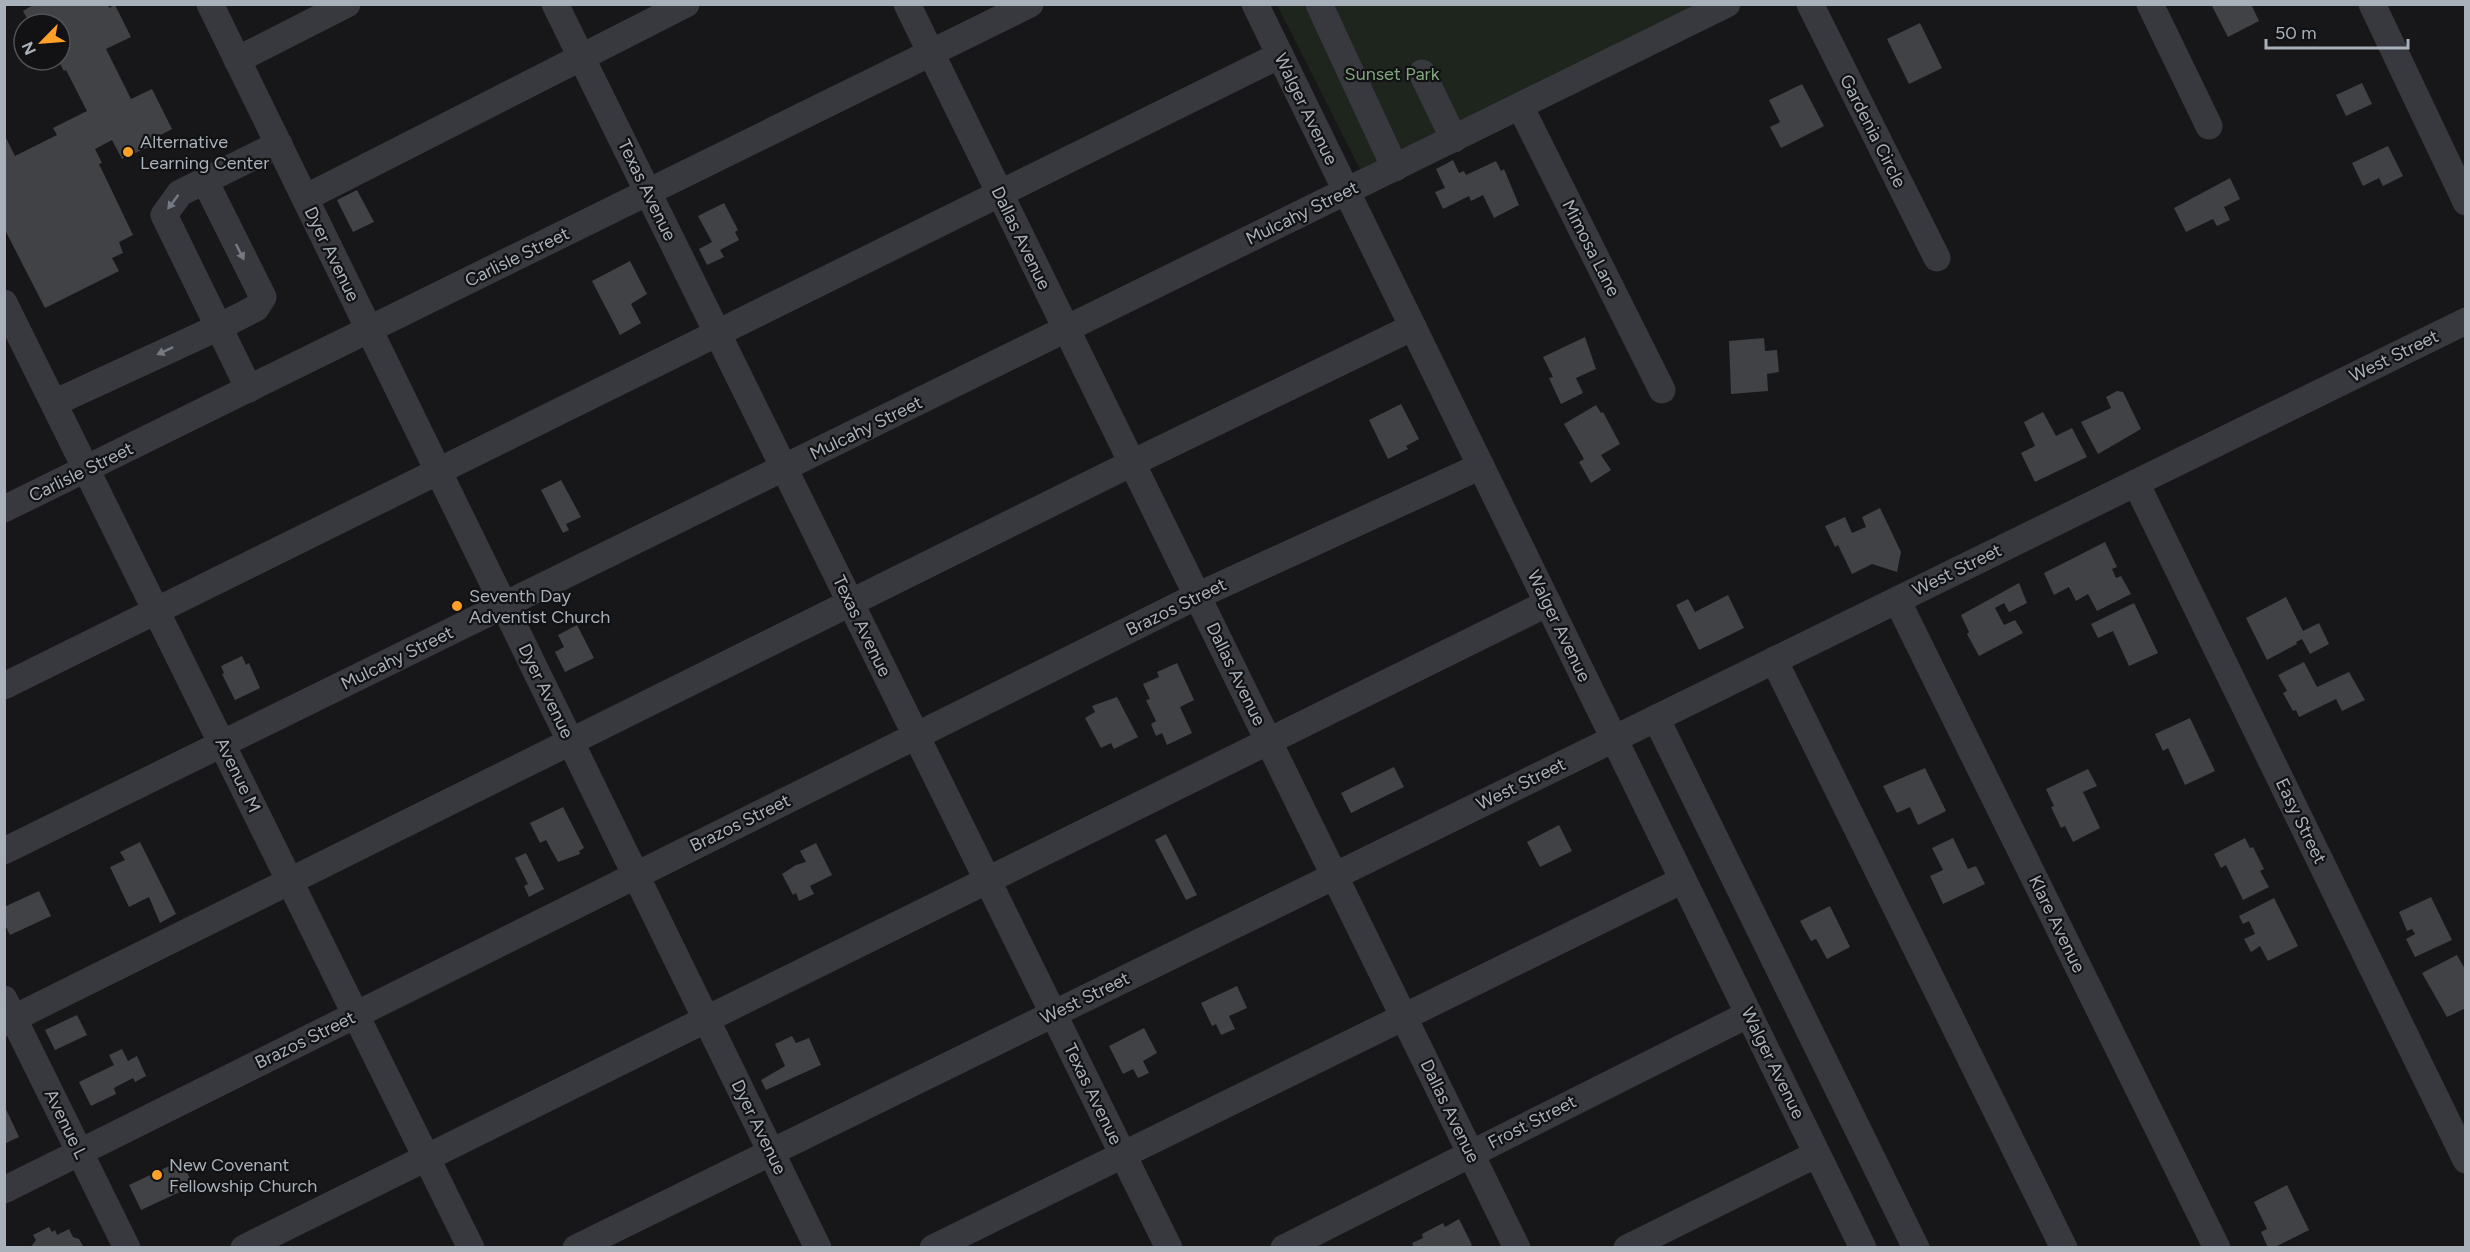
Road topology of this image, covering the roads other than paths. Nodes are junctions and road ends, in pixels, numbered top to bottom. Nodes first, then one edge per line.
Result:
1 (210, 4) edge
2 (347, 4) edge
3 (555, 4) edge
4 (686, 4) edge
5 (906, 4) edge
6 (1030, 4) edge
7 (1256, 4) edge
8 (1318, 4) edge
9 (1810, 4) edge
10 (2150, 4) edge
11 (2373, 5) edge
12 (1715, 7) edge
13 (931, 53) junction
14 (1280, 55) junction
15 (581, 58) junction
16 (237, 60) junction
17 (1422, 73) dead end
18 (1520, 106) junction
19 (2209, 126) dead end
20 (1454, 139) junction
21 (279, 144) junction
22 (1395, 168) junction
23 (205, 181) junction
24 (1346, 190) junction
25 (648, 193) junction
26 (1000, 194) junction
27 (305, 198) junction
28 (2466, 202) edge
29 (1937, 258) dead end
30 (4, 303) edge
31 (2466, 321) edge
32 (219, 327) junction
33 (1413, 327) junction
34 (1066, 329) junction
35 (369, 330) junction
36 (717, 333) junction
37 (14, 345) edge
38 (249, 389) junction
39 (1662, 390) dead end
40 (54, 403) junction
41 (1132, 464) junction
42 (1481, 466) junction
43 (784, 468) junction
44 (87, 469) junction
45 (439, 471) junction
46 (2136, 483) junction
47 (4, 509) edge
48 (1197, 596) junction
49 (1897, 600) junction
50 (851, 603) junction
51 (1548, 603) junction
52 (504, 606) junction
53 (156, 611) junction
54 (1774, 660) junction
55 (4, 686) edge
56 (1656, 718) junction
57 (916, 736) junction
58 (1614, 738) junction
59 (1269, 741) junction
60 (571, 742) junction
61 (223, 744) junction
62 (4, 851) edge
63 (636, 875) junction
64 (1335, 876) junction
65 (987, 880) junction
66 (1683, 880) junction
67 (290, 881) junction
68 (8, 1013) edge
69 (356, 1014) junction
70 (1053, 1014) junction
71 (1749, 1014) junction
72 (1404, 1017) junction
73 (706, 1019) junction
74 (80, 1152) junction
75 (772, 1152) junction
76 (1471, 1153) junction
77 (1123, 1154) junction
78 (1817, 1154) junction
79 (426, 1157) junction
80 (2466, 1160) edge
81 (4, 1190) edge
82 (127, 1248) edge
83 (244, 1248) edge
84 (471, 1248) edge
85 (576, 1248) edge
86 (818, 1248) edge
87 (933, 1248) edge
88 (1169, 1248) edge
89 (1284, 1248) edge
90 (1517, 1248) edge
91 (1627, 1248) edge
92 (1863, 1248) edge
93 (1916, 1248) edge
94 (2064, 1248) edge
95 (2217, 1248) edge

1 - 16 street, Dyer Avenue
2 - 16 street
3 - 15 street, Texas Avenue
4 - 15 street
5 - 13 street, Dallas Avenue
6 - 13 street, Carlisle Street
7 - 14 street, Walger Avenue
8 - 22 street
9 - 29 street, Gardenia Circle
10 - 19 street
11 - 28 street
12 - 18 street, Mulcahy Street
13 - 25 street, Carlisle Street
13 - 26 street, Dallas Avenue
14 - 24 street, Walger Avenue
14 - 26 street
15 - 25 street, Texas Avenue
15 - 27 street
16 - 21 street, Dyer Avenue
17 - 20 street
18 - 20 street, Mulcahy Street
18 - 39 street, Mimosa Lane
20 - 22 street, Mulcahy Street
21 - 23 street
21 - 27 street, Dyer Avenue
22 - 24 street, Mulcahy Street
23 -> 32 street
23 -> 32 street
24 - 33 street, Walger Avenue
24 - 34 street, Mulcahy Street
25 - 35 street, Carlisle Street
25 - 36 street, Texas Avenue
26 - 34 street, Dallas Avenue
26 - 36 street
27 - 35 street, Dyer Avenue
30 - 37 street, Avenue M
31 - 46 street, West Street
32 - 38 street
32 -> 40 street
33 - 41 street
33 - 42 street, Walger Avenue
34 - 41 street, Dallas Avenue
34 - 43 street, Mulcahy Street
35 - 38 street, Carlisle Street
35 - 45 street, Dyer Avenue
36 - 43 street, Texas Avenue
36 - 45 street
37 - 40 street, Avenue M
38 - 44 street, Carlisle Street
40 - 44 street, Avenue M
41 - 48 street, Dallas Avenue
41 - 50 street
42 - 48 street, Brazos Street
42 - 51 street, Walger Avenue
43 - 50 street, Texas Avenue
43 - 52 street, Mulcahy Street
44 - 47 street, Carlisle Street
44 - 53 street, Avenue M
45 - 52 street, Dyer Avenue
45 - 53 street
46 - 49 street, West Street
46 - 80 street, Easy Street
48 - 57 street, Brazos Street
48 - 59 street, Dallas Avenue
49 - 54 street, West Street
49 - 95 street, Klare Avenue
50 - 57 street, Texas Avenue
50 - 60 street
51 - 58 street, Walger Avenue
51 - 59 street
52 - 60 street, Dyer Avenue
52 - 61 street, Mulcahy Street
53 - 55 street
53 - 61 street, Avenue M
54 - 56 street, West Street
54 - 94 street
56 - 58 street, West Street
56 - 93 street
57 - 63 street, Brazos Street
57 - 65 street, Texas Avenue
58 - 64 street, West Street
58 - 66 street, Walger Avenue
59 - 64 street, Dallas Avenue
59 - 65 street
60 - 63 street, Dyer Avenue
60 - 67 street
61 - 62 street, Mulcahy Street
61 - 67 street, Avenue M
63 - 69 street, Brazos Street
63 - 73 street, Dyer Avenue
64 - 70 street, West Street
64 - 72 street, Dallas Avenue
65 - 70 street, Texas Avenue
65 - 73 street
66 - 71 street, Walger Avenue
66 - 72 street
67 - 68 street
67 - 69 street, Avenue M
68 - 74 street, Avenue L
69 - 74 street, Brazos Street
69 - 79 street, Avenue M
70 - 75 street, West Street
70 - 77 street, Texas Avenue
71 - 76 street, Frost Street
71 - 78 street, Walger Avenue
72 - 76 street, Dallas Avenue
72 - 77 street
73 - 75 street, Dyer Avenue
73 - 79 street
74 - 81 street, Brazos Street
74 - 82 street, Avenue L
75 - 85 street, West Street
75 - 86 street, Dyer Avenue
76 - 89 street, Frost Street
76 - 90 street, Dallas Avenue
77 - 87 street
77 - 88 street, Texas Avenue
78 - 91 street
78 - 92 street, Walger Avenue
79 - 83 street
79 - 84 street, Avenue M

